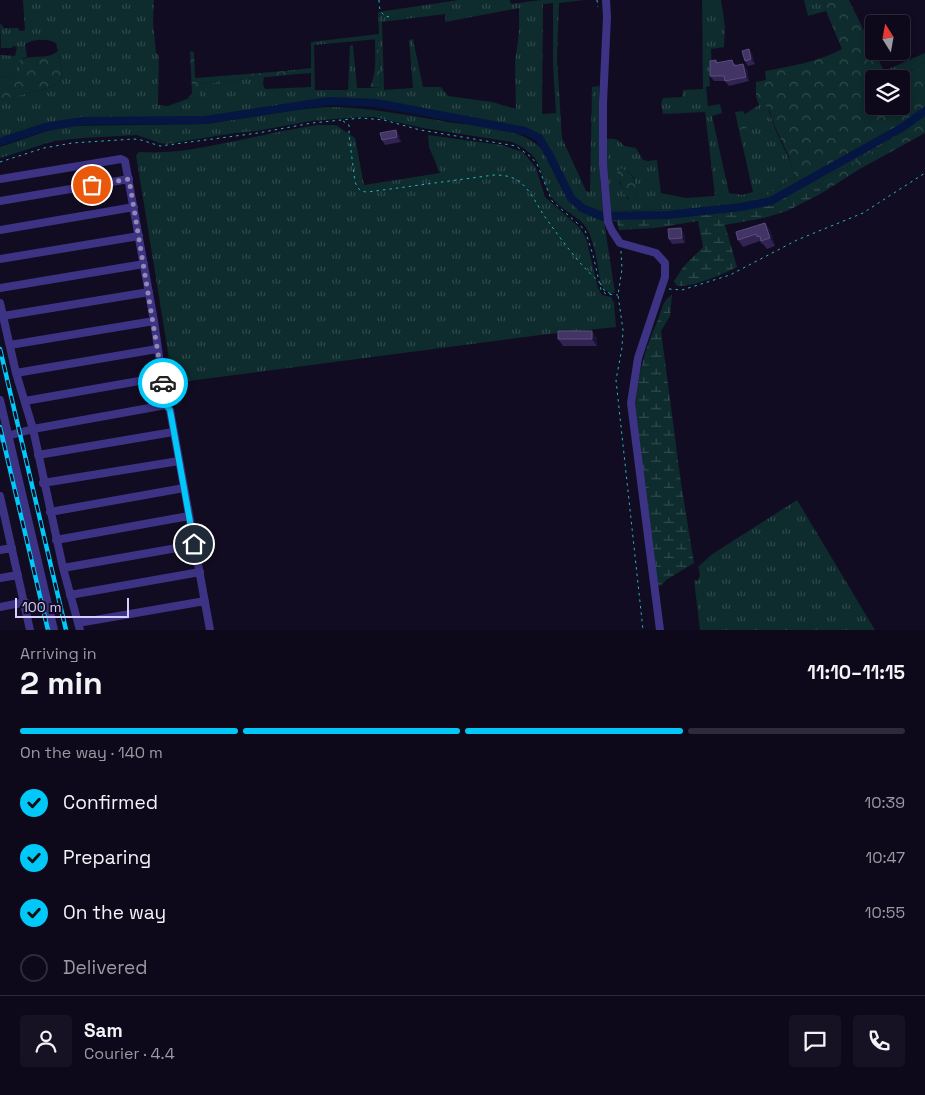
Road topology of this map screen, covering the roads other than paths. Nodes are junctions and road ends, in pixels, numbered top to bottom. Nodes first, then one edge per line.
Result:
1 (606, 0) edge
2 (0, 179) edge
3 (129, 179) junction
4 (0, 201) edge
5 (134, 207) junction
6 (0, 230) edge
7 (139, 236) junction
8 (0, 259) edge
9 (144, 264) junction
10 (0, 288) edge
11 (149, 292) junction
12 (0, 303) edge
13 (3, 316) junction
14 (154, 321) junction
15 (10, 345) junction
16 (157, 348) junction
17 (16, 373) junction
18 (162, 377) junction
19 (0, 400) edge
20 (25, 400) junction
21 (166, 405) junction
22 (33, 428) junction
23 (173, 432) junction
24 (9, 436) junction
25 (0, 438) edge
26 (38, 455) junction
27 (179, 461) junction
28 (43, 483) junction
29 (184, 488) junction
30 (0, 496) edge
31 (50, 512) junction
32 (189, 516) junction
33 (3, 519) edge
34 (56, 540) junction
35 (194, 544) junction
36 (12, 548) junction
37 (0, 550) edge
38 (63, 568) junction
39 (200, 572) junction
40 (18, 575) junction
41 (0, 578) edge
42 (70, 595) junction
43 (205, 601) junction
44 (25, 602) junction
45 (0, 607) edge
46 (79, 627) edge
47 (30, 630) edge
48 (54, 630) edge
49 (208, 630) edge
50 (660, 630) edge

1 - 50 street
2 - 3 street
3 - 4 street
3 - 5 street
5 - 6 street
5 - 7 street
7 - 8 street
7 - 9 street
9 - 10 street
9 - 11 street
11 - 13 street
11 - 14 street
12 - 13 street
13 - 15 street
14 - 15 street
14 - 16 street
15 - 17 street
16 - 17 street
16 - 18 street
17 - 20 street
18 - 20 street
18 - 21 street
19 - 24 street
20 - 22 street
21 - 22 street
21 - 23 street
22 - 24 street
22 - 26 street
23 - 26 street
23 - 27 street
24 - 25 street
24 - 48 street
26 - 28 street
27 - 28 street
27 - 29 street
28 - 31 street
29 - 31 street
29 - 32 street
30 - 33 street
31 - 34 street
32 - 34 street
32 - 35 street
33 - 36 street
34 - 38 street
35 - 38 street
35 - 39 street
36 - 37 street
36 - 40 street
38 - 42 street
39 - 42 street
39 - 43 street
40 - 41 street
40 - 44 street
42 - 46 street
43 - 46 street
43 - 49 street
44 - 45 street
44 - 47 street

